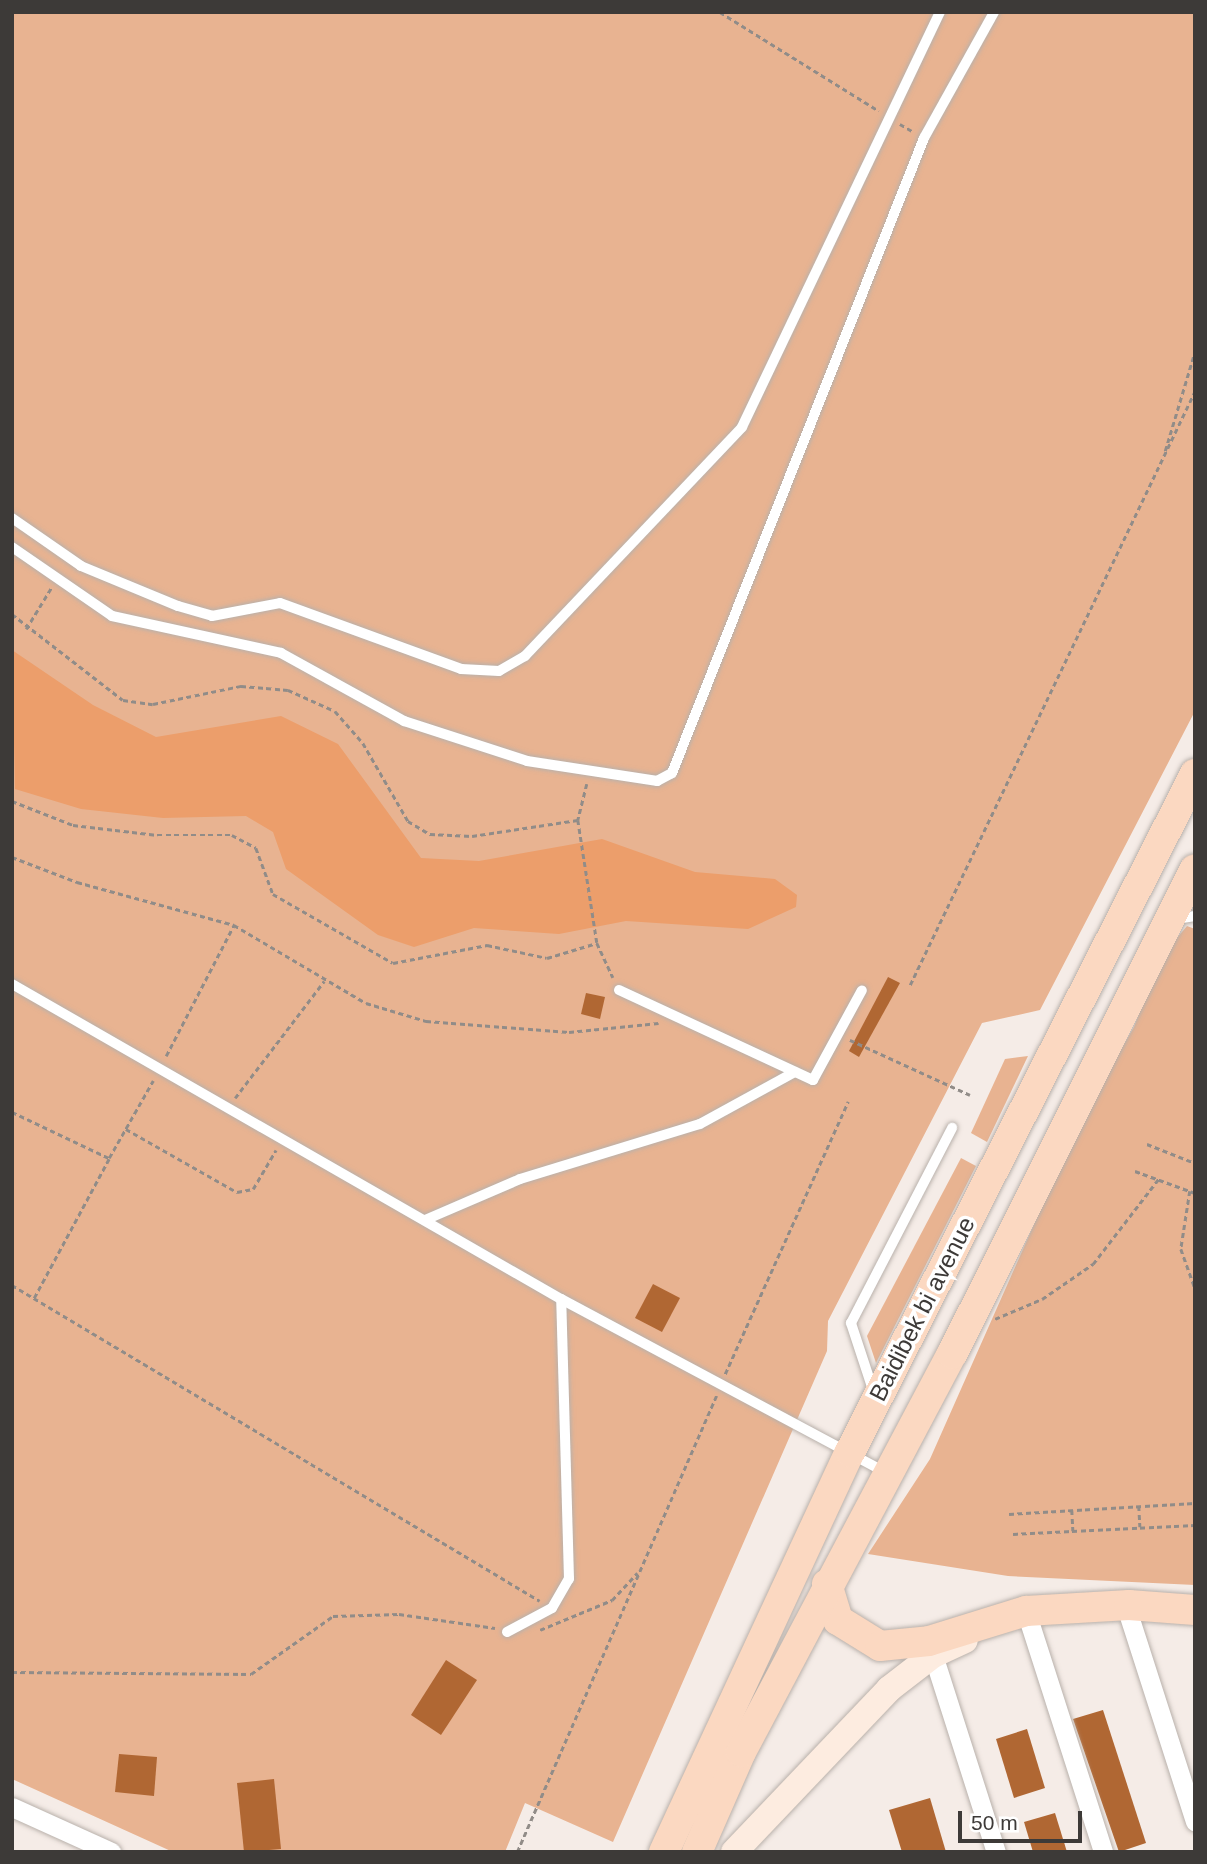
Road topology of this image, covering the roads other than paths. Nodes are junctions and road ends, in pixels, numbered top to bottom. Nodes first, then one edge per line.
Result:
1 (940, 12) edge
2 (994, 12) edge
3 (12, 517) edge
4 (12, 547) edge
5 (1195, 774) edge
6 (1195, 869) edge
7 (1182, 918) edge
8 (12, 984) edge
9 (619, 990) road end
10 (862, 990) dead end
11 (795, 1072) junction
12 (952, 1128) dead end
13 (425, 1220) junction
14 (561, 1299) junction
15 (877, 1399) junction
16 (850, 1452) junction
17 (890, 1475) junction
18 (827, 1584) junction
19 (1195, 1610) edge
20 (1129, 1616) junction
21 (1029, 1621) junction
22 (1195, 1621) edge
23 (507, 1632) road end
24 (933, 1655) junction
25 (798, 1784) junction
26 (12, 1807) edge
27 (1195, 1822) edge
28 (701, 1842) edge
29 (111, 1852) edge
30 (664, 1852) edge
31 (734, 1852) edge
32 (996, 1852) edge
33 (1103, 1852) edge

1 - 3 lane
2 - 4 lane
5 - 15 main road, Baidibek bi avenue
6 - 7 main road, Baidibek bi avenue
7 - 17 main road, Baidibek bi avenue
8 - 13 lane
9 - 11 lane
10 - 11 lane
11 - 13 lane
12 - 15 lane
13 - 14 lane
14 - 16 lane
14 - 23 lane
15 - 16 main road, Baidibek bi avenue
16 - 17 lane
16 - 30 main road, Baidibek bi avenue
17 - 18 main road, Baidibek bi avenue
18 - 19 main road
18 - 28 main road, Baidibek bi avenue
20 - 21 main road
20 - 22 main road
20 - 27 street
21 - 24 main road
21 - 33 street
24 - 25 main road
24 - 32 street
25 - 28 main road
25 - 31 main road
26 - 29 street

